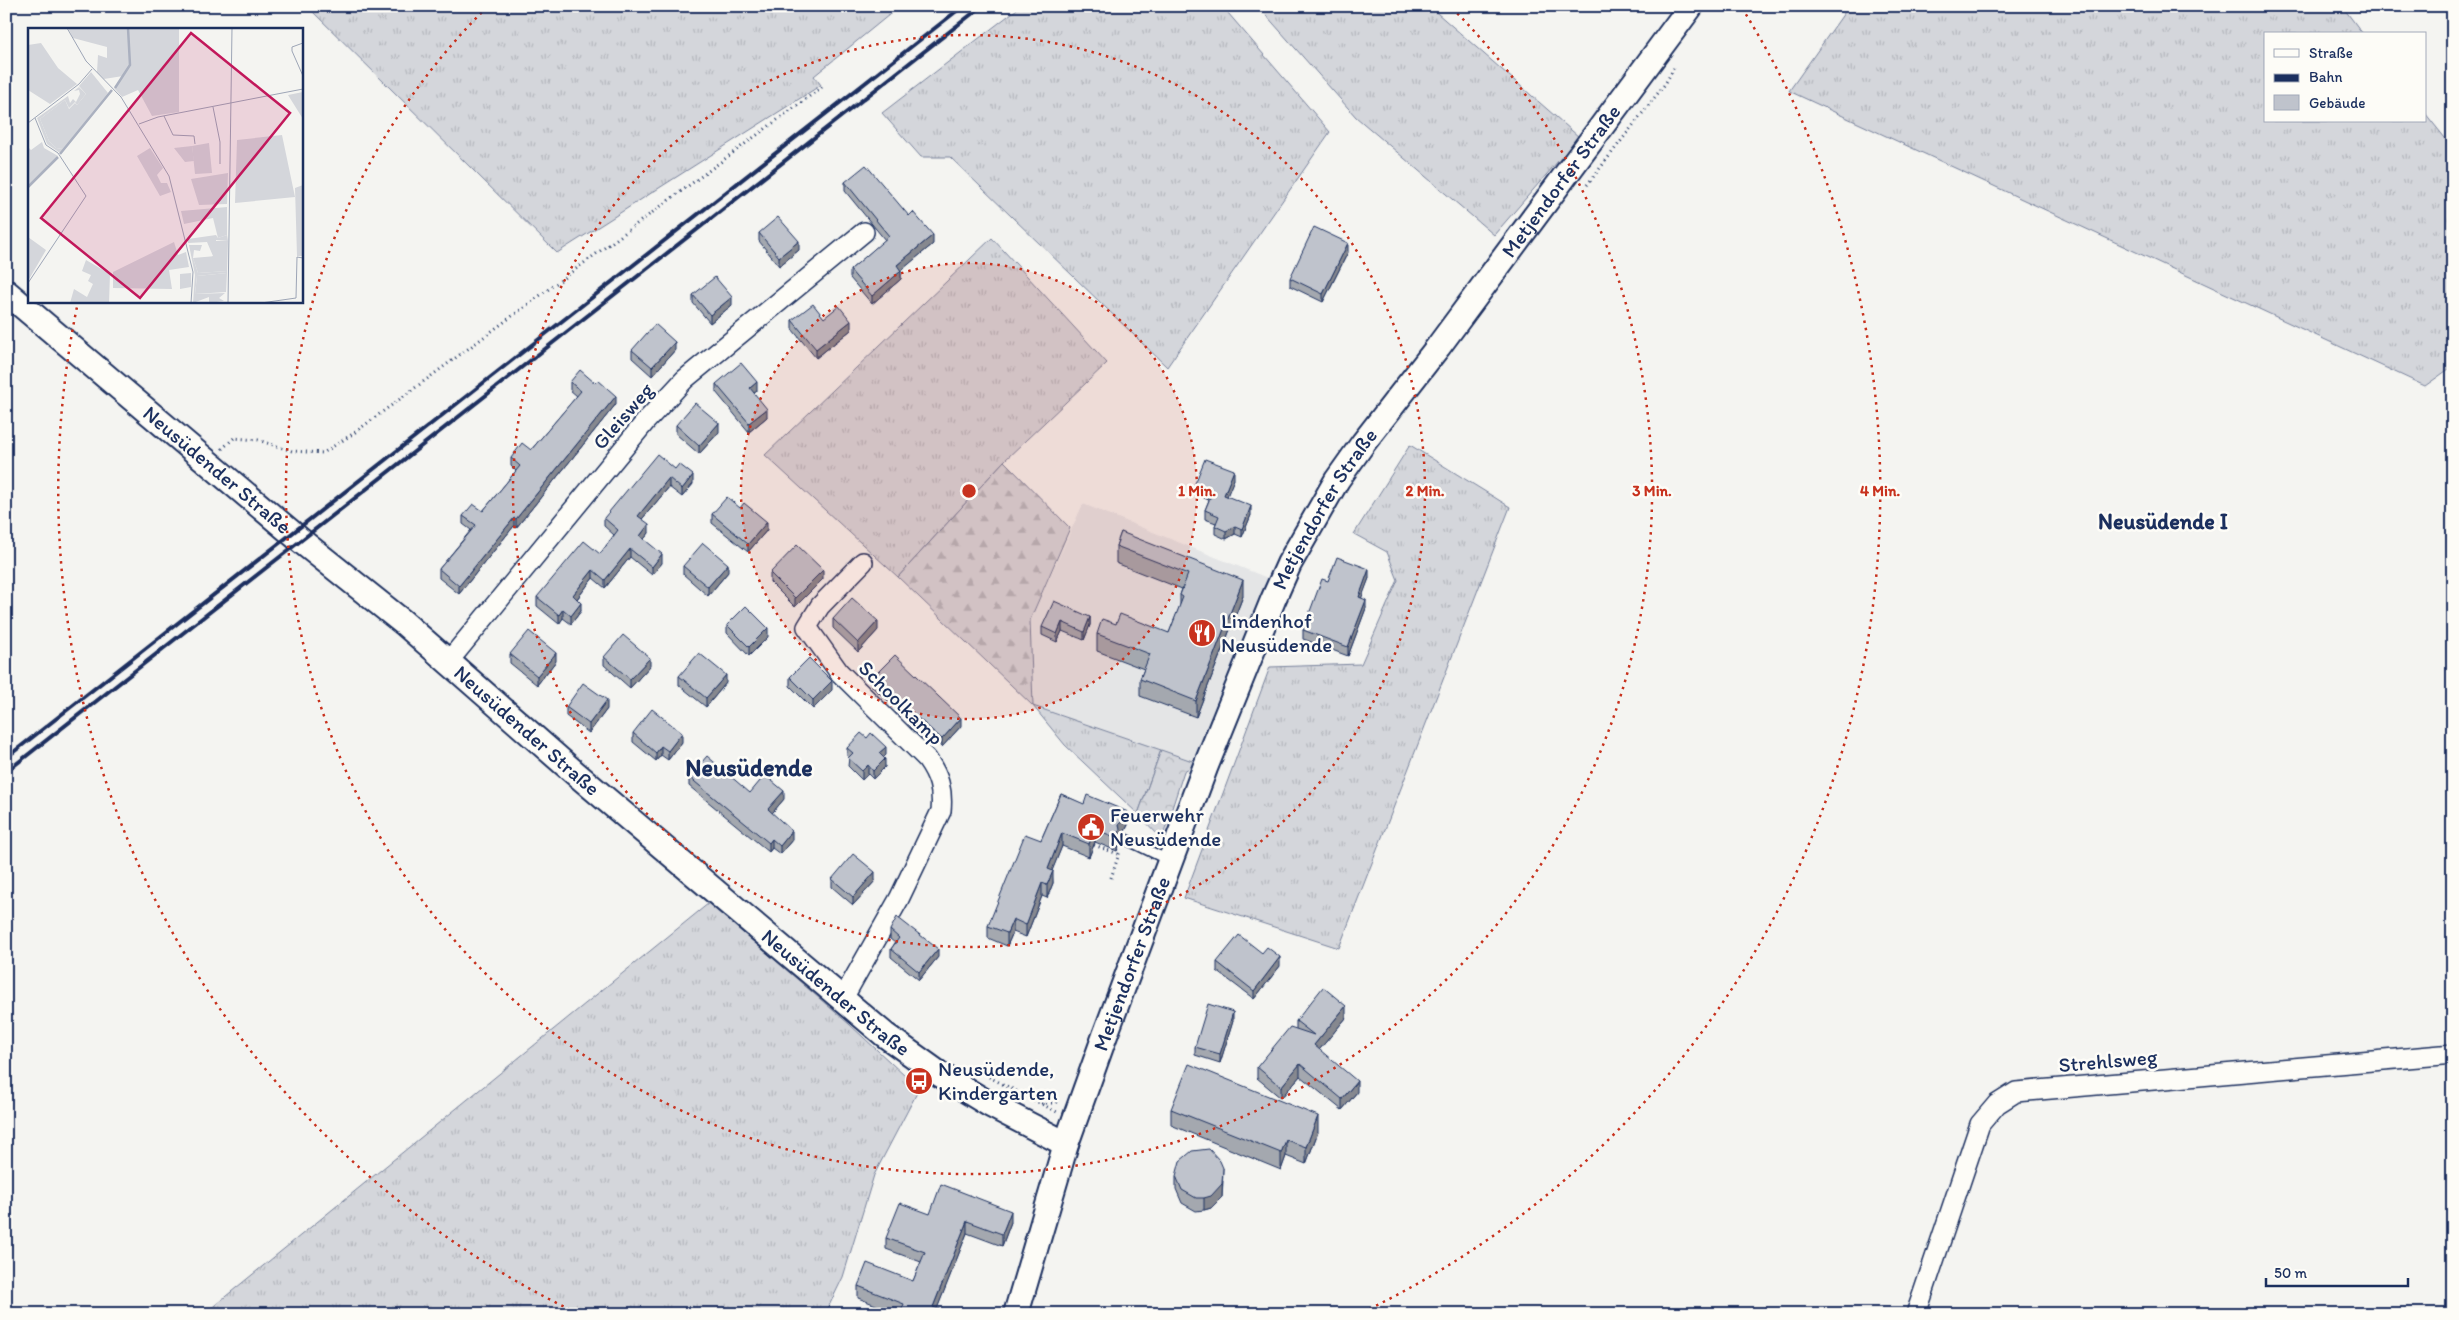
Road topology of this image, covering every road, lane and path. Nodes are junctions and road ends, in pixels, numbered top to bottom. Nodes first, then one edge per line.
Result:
1 (1691, 6) edge
2 (1674, 66) dead end
3 (822, 87) dead end
4 (1586, 186) dead end
5 (864, 232) dead end
6 (6, 292) edge
7 (210, 463) junction
8 (863, 562) dead end
9 (448, 662) junction
10 (1126, 839) joint
11 (1094, 845) edge
12 (1118, 854) junction
13 (1170, 861) junction
14 (1111, 878) dead end
15 (842, 1000) junction
16 (2453, 1054) edge
17 (983, 1074) dead end
18 (1074, 1120) junction
19 (1066, 1144) junction
20 (1016, 1314) edge
21 (1916, 1314) edge

1 - 13 street, Metjendorfer Straße
2 - 4 path
3 - 7 path
5 - 9 street, Gleisweg
6 - 7 street, Neusüdender Straße
7 - 9 street, Neusüdender Straße
8 - 15 street, Schoolkamp
9 - 15 street, Neusüdender Straße
10 - 12 path
10 - 13 lane
11 - 12 path
12 - 14 path
13 - 18 street, Metjendorfer Straße
15 - 19 street, Neusüdender Straße
16 - 21 street, Strehlsweg
17 - 18 path
18 - 19 street, Metjendorfer Straße
19 - 20 street, Metjendorfer Straße

